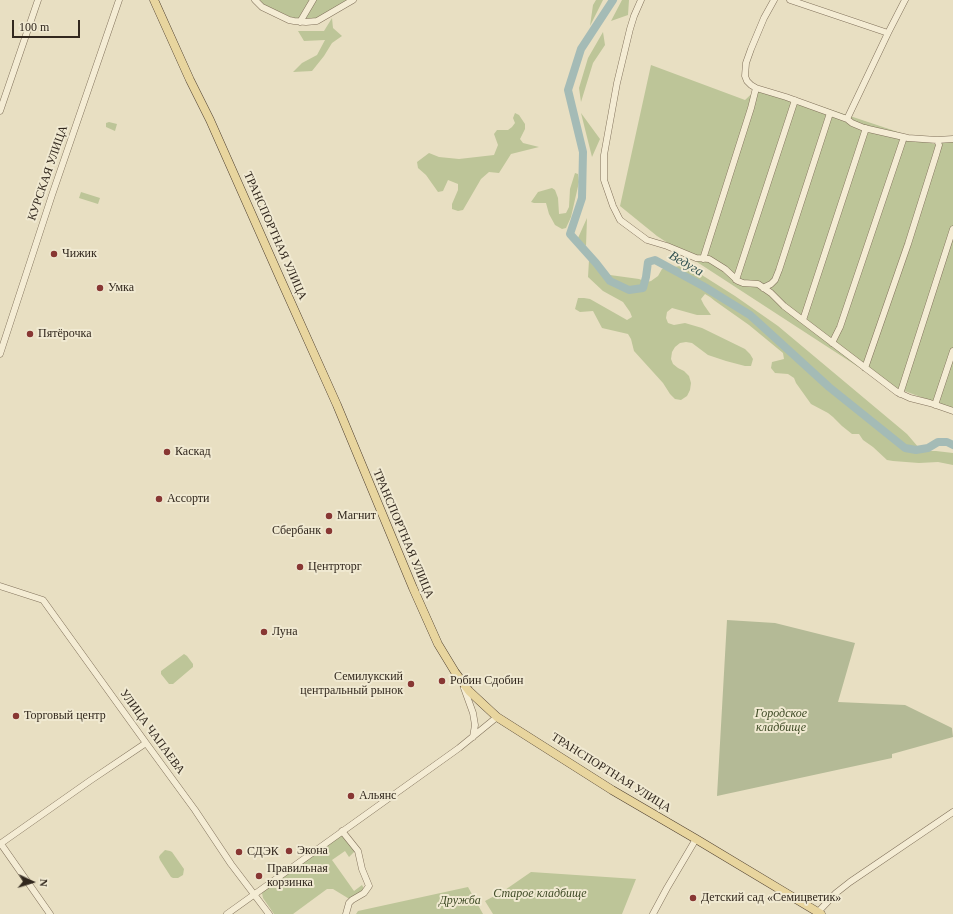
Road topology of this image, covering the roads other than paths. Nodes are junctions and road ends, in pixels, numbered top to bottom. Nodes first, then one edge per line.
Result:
1 (38, 0) edge
2 (119, 0) edge
3 (154, 0) edge
4 (313, 0) edge
5 (353, 0) edge
6 (641, 0) edge
7 (774, 0) edge
8 (790, 0) edge
9 (905, 0) edge
10 (257, 1) edge
11 (300, 22) junction
12 (888, 33) junction
13 (756, 88) junction
14 (795, 100) junction
15 (0, 111) edge
16 (830, 113) junction
17 (847, 119) junction
18 (866, 128) junction
19 (904, 137) junction
20 (953, 139) edge
21 (937, 140) junction
22 (953, 229) edge
23 (703, 259) junction
24 (736, 280) junction
25 (763, 288) junction
26 (803, 320) junction
27 (832, 343) junction
28 (953, 351) edge
29 (0, 354) edge
30 (865, 368) junction
31 (900, 394) junction
32 (935, 405) junction
33 (953, 411) edge
34 (0, 586) edge
35 (459, 678) junction
36 (497, 717) junction
37 (473, 737) junction
38 (146, 743) junction
39 (953, 812) edge
40 (342, 831) junction
41 (696, 839) junction
42 (0, 844) edge
43 (254, 894) junction
44 (346, 912) edge
45 (819, 913) edge
46 (50, 914) edge
47 (227, 914) edge
48 (269, 914) edge
49 (653, 914) edge

1 - 15 street
2 - 29 street, КУРСКАЯ УЛИЦА
3 - 35 main road, ТРАНСПОРТНАЯ УЛИЦА
4 - 11 street
5 - 11 street
6 - 23 street
7 - 13 street
8 - 12 street
9 - 12 street
10 - 11 street
12 - 17 street
13 - 14 street
13 - 23 street
14 - 16 street
14 - 24 street
16 - 17 street
16 - 25 street
17 - 18 street
18 - 19 street
18 - 26 street
19 - 21 street
19 - 27 street
20 - 21 street
21 - 30 street
22 - 31 street
23 - 24 street
24 - 25 street
25 - 26 street
26 - 27 street
27 - 30 street
28 - 32 street
30 - 31 street
31 - 32 street
32 - 33 street
34 - 38 street, УЛИЦА ЧАПАЕВА
35 - 36 main road, ТРАНСПОРТНАЯ УЛИЦА
35 - 37 street
36 - 37 street
36 - 41 main road, ТРАНСПОРТНАЯ УЛИЦА
37 - 40 street
38 - 42 street
38 - 43 street, УЛИЦА ЧАПАЕВА
39 - 45 street
40 - 43 street
40 - 44 street
41 - 45 main road, ТРАНСПОРТНАЯ УЛИЦА
41 - 49 street
42 - 46 street
43 - 47 street
43 - 48 street, УЛИЦА ЧАПАЕВА

